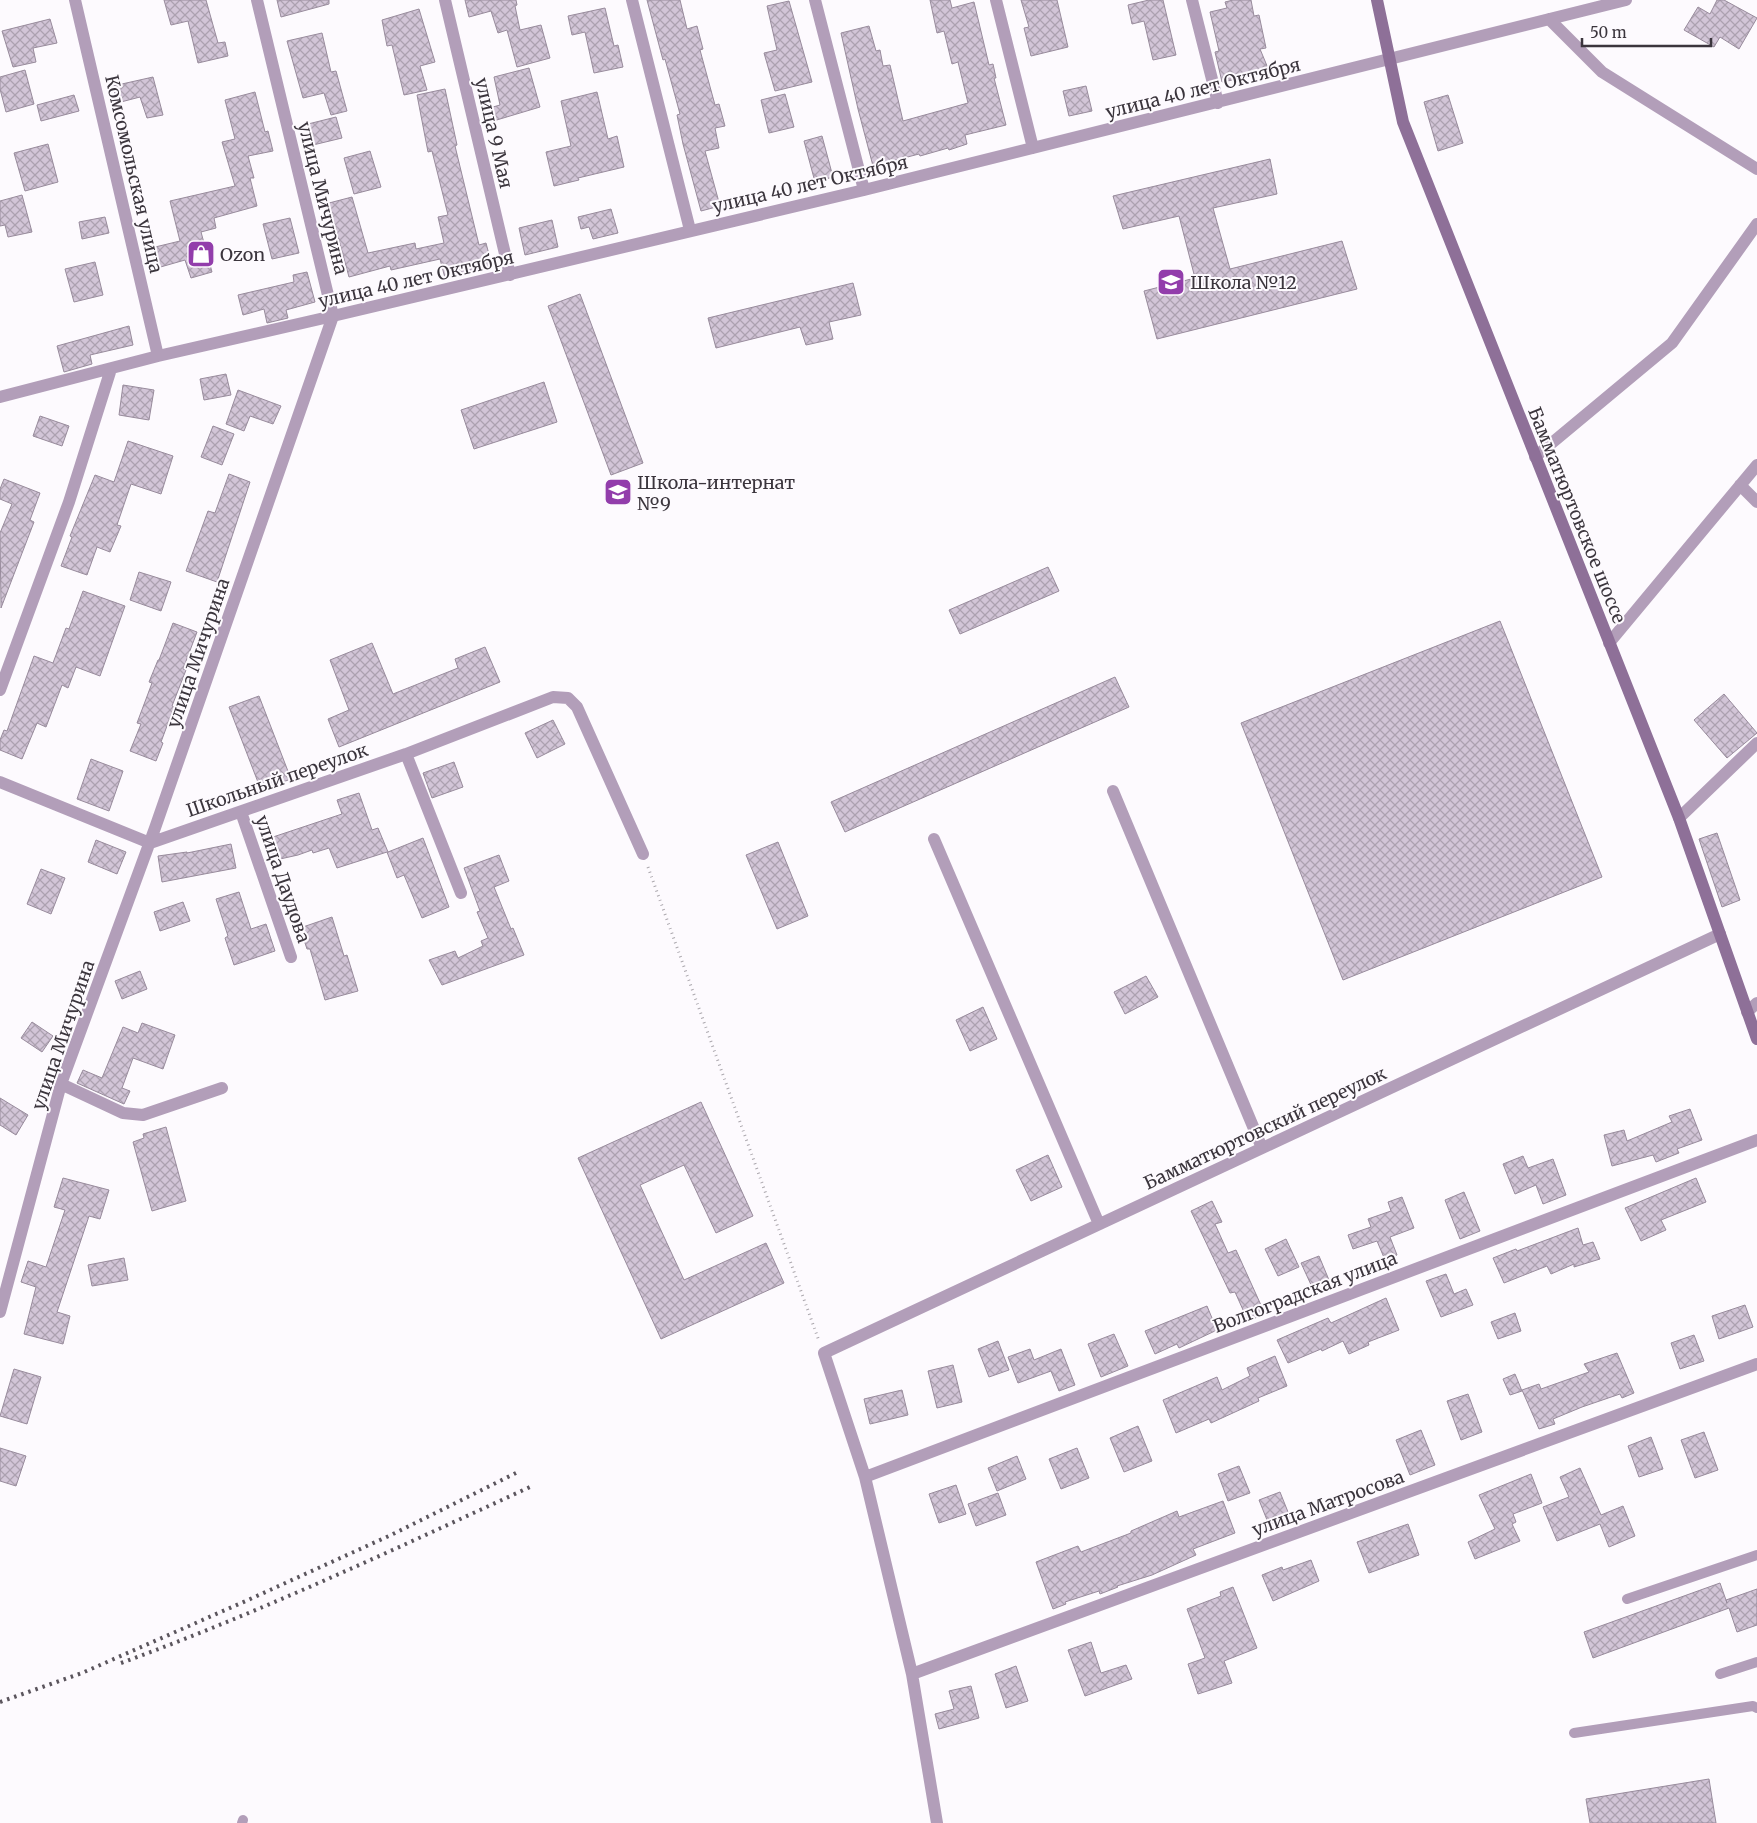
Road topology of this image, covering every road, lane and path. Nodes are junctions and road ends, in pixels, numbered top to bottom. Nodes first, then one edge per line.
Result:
1 (74, 0) edge
2 (257, 0) edge
3 (444, 0) edge
4 (632, 0) edge
5 (816, 0) edge
6 (996, 0) edge
7 (1192, 0) edge
8 (1377, 0) edge
9 (1626, 0) edge
10 (1549, 20) junction
11 (1389, 60) junction
12 (1218, 103) junction
13 (1033, 148) junction
14 (1757, 169) edge
15 (864, 190) junction
16 (1757, 224) edge
17 (690, 230) junction
18 (510, 275) junction
19 (333, 316) junction
20 (158, 356) junction
21 (111, 369) junction
22 (0, 398) edge
23 (1535, 457) junction
24 (1757, 465) edge
25 (1740, 485) junction
26 (1757, 502) edge
27 (1609, 643) junction
28 (0, 690) edge
29 (1757, 743) edge
30 (406, 754) junction
31 (0, 782) edge
32 (1113, 791) dead end
33 (241, 812) junction
34 (1679, 818) junction
35 (934, 838) dead end
36 (150, 844) junction
37 (643, 854) joint
38 (462, 893) dead end
39 (1720, 934) junction
40 (291, 957) dead end
41 (1757, 1003) edge
42 (1747, 1012) junction
43 (1757, 1039) edge
44 (61, 1084) junction
45 (222, 1088) dead end
46 (1757, 1140) edge
47 (1262, 1148) junction
48 (1099, 1224) junction
49 (0, 1312) edge
50 (824, 1353) junction
51 (1757, 1364) edge
52 (865, 1477) junction
53 (1757, 1555) edge
54 (1627, 1599) dead end
55 (1757, 1662) edge
56 (912, 1674) junction
57 (1720, 1674) dead end
58 (1757, 1708) edge
59 (1574, 1733) dead end
60 (937, 1823) edge

1 - 20 street, Комсомольская улица
2 - 19 street, улица Мичурина
3 - 18 street, улица 9 Мая
4 - 17 street
5 - 15 street
6 - 13 street
7 - 12 street
8 - 11 street, Бамматюртовское шоссе
9 - 10 street, улица 40 лет Октября
10 - 11 street, улица 40 лет Октября
10 - 14 street
11 - 12 street, улица 40 лет Октября
11 - 23 street, Бамматюртовское шоссе
12 - 13 street, улица 40 лет Октября
13 - 15 street, улица 40 лет Октября
15 - 17 street, улица 40 лет Октября
16 - 23 street
17 - 18 street, улица 40 лет Октября
18 - 19 street, улица 40 лет Октября
19 - 20 street, улица 40 лет Октября
19 - 36 street, улица Мичурина
20 - 21 street, улица 40 лет Октября
21 - 22 street, улица 40 лет Октября
21 - 28 street
23 - 27 street, Бамматюртовское шоссе
24 - 25 street
25 - 26 street
25 - 27 street
27 - 34 street, Бамматюртовское шоссе
29 - 34 street
30 - 33 street, Школьный переулок
30 - 37 street, Школьный переулок
30 - 38 street
31 - 36 street
32 - 47 street
33 - 36 street, Школьный переулок
33 - 40 street, улица Даудова
34 - 39 street, Бамматюртовское шоссе
35 - 48 street
36 - 44 street, улица Мичурина
37 - 50 path
39 - 42 street, Бамматюртовское шоссе
39 - 47 street, Бамматюртовский переулок
41 - 42 street
42 - 43 street, Бамматюртовское шоссе
44 - 45 street
44 - 49 street, улица Мичурина
46 - 52 street, Волгоградская улица
47 - 48 street, Бамматюртовский переулок
48 - 50 street, Бамматюртовский переулок
50 - 52 street
51 - 56 street, улица Матросова
52 - 56 street
53 - 54 lane
55 - 57 lane
56 - 60 street
58 - 59 lane

